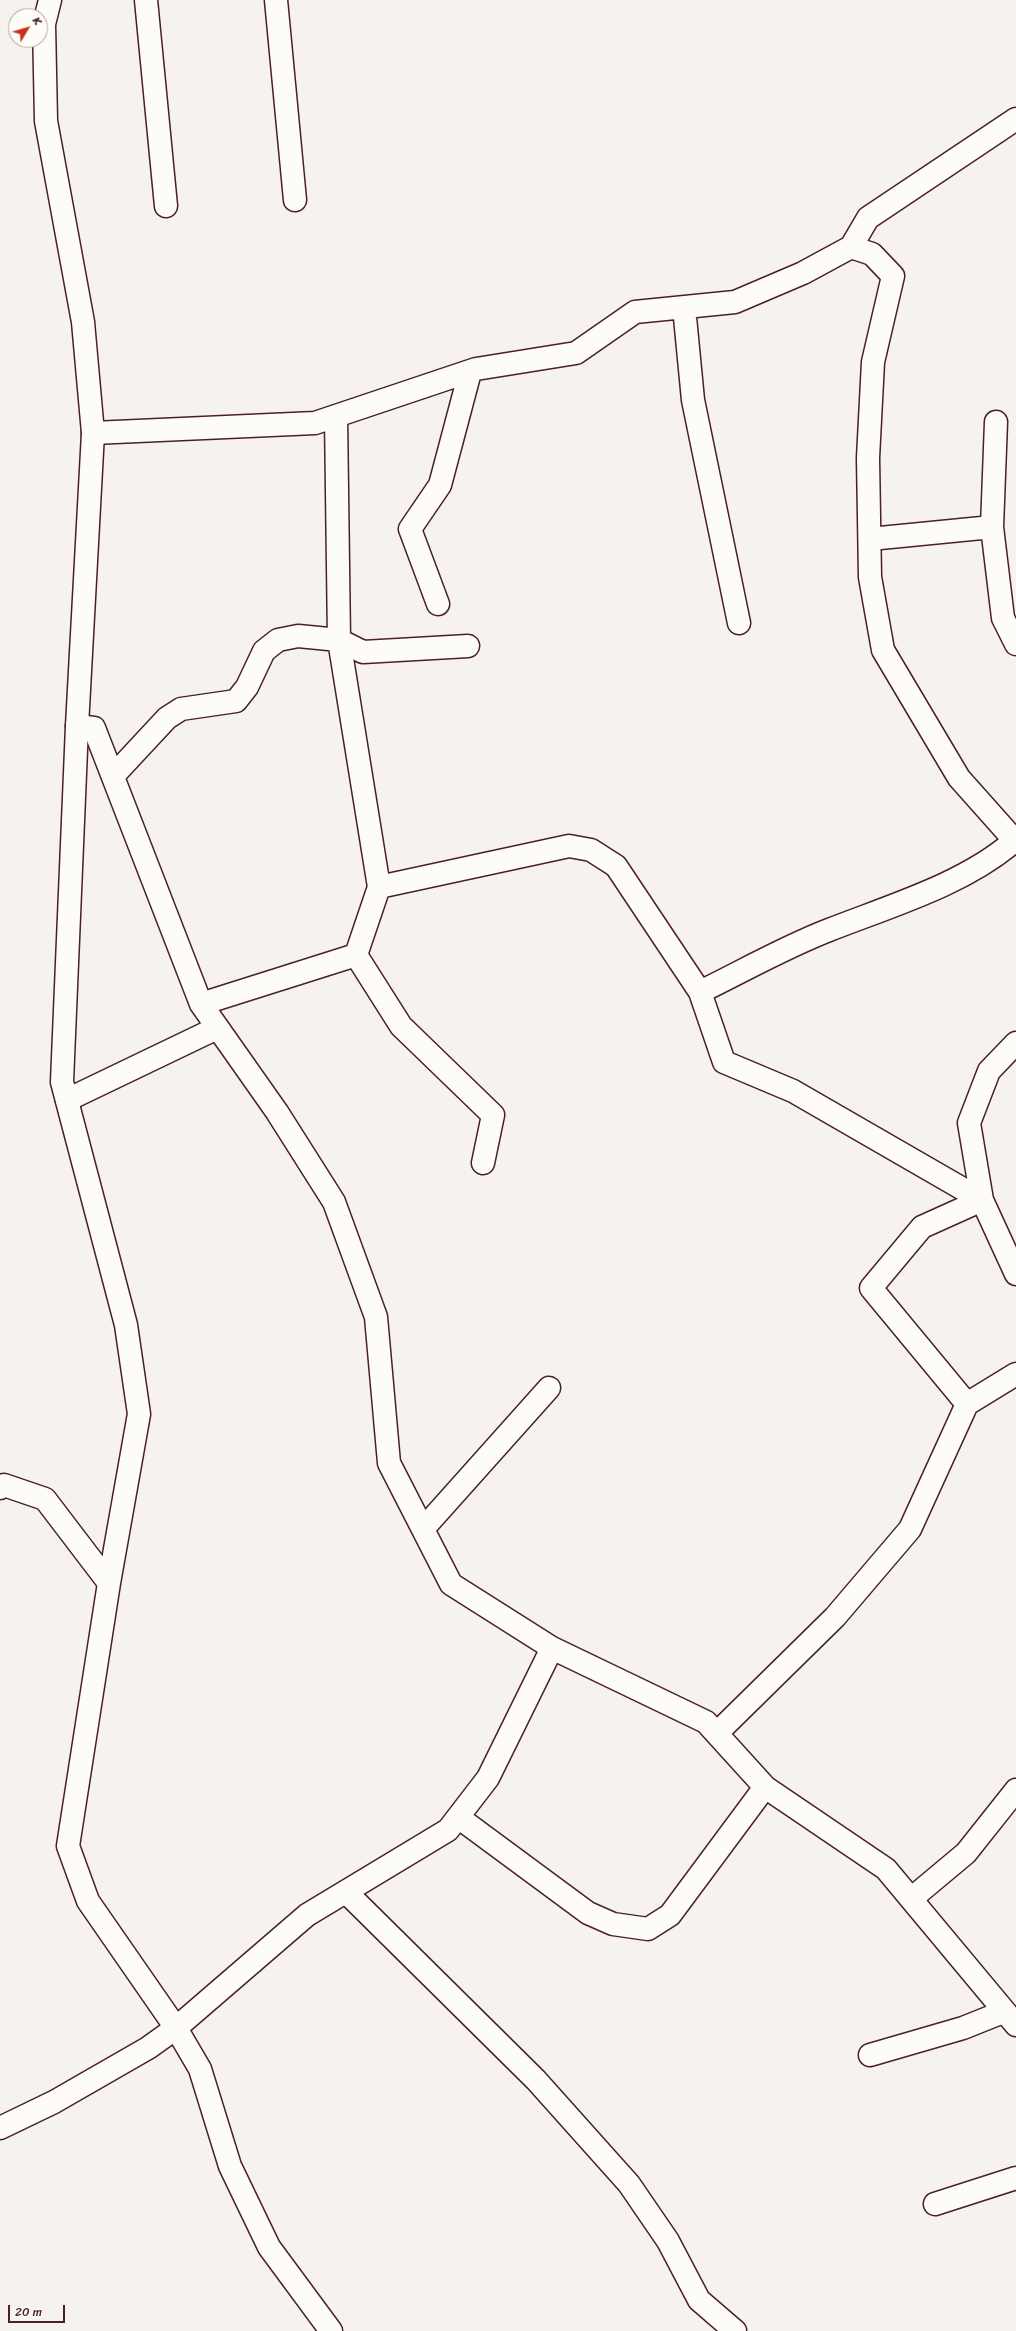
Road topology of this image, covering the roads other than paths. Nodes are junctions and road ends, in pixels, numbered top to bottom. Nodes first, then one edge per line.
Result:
1 (50, 0) edge
2 (146, 0) edge
3 (276, 0) edge
4 (1016, 120) edge
5 (295, 200) dead end
6 (166, 206) dead end
7 (851, 247) junction
8 (684, 307) junction
9 (470, 372) junction
10 (336, 416) junction
11 (996, 422) dead end
12 (93, 433) junction
13 (992, 527) junction
14 (870, 539) junction
15 (438, 604) dead end
16 (739, 623) dead end
17 (339, 640) junction
18 (1016, 644) edge
19 (468, 646) dead end
20 (77, 726) junction
21 (113, 776) junction
22 (1015, 842) edge
23 (379, 887) junction
24 (356, 955) junction
25 (700, 992) junction
26 (201, 1004) junction
27 (218, 1028) junction
28 (1016, 1043) edge
29 (67, 1100) junction
30 (484, 1163) dead end
31 (982, 1200) junction
32 (1016, 1274) edge
33 (1016, 1374) edge
34 (549, 1388) dead end
35 (967, 1404) junction
36 (1, 1484) edge
37 (423, 1529) junction
38 (109, 1583) junction
39 (552, 1648) junction
40 (717, 1734) junction
41 (765, 1787) junction
42 (1016, 1790) edge
43 (458, 1817) junction
44 (346, 1892) junction
45 (911, 1899) junction
46 (1010, 2019) edge
47 (176, 2028) junction
48 (870, 2055) dead end
49 (0, 2128) edge
50 (1016, 2178) edge
51 (935, 2204) dead end
52 (331, 2331) edge
53 (735, 2331) edge

1 - 12 street
2 - 6 street
3 - 5 street
4 - 7 street
7 - 8 street
7 - 14 street
8 - 9 street
8 - 16 street
9 - 10 street
9 - 15 street
10 - 12 street
10 - 17 street
11 - 13 street
12 - 20 street
13 - 14 street
13 - 18 street
14 - 22 street
17 - 19 street
17 - 21 street
17 - 23 street
20 - 21 street
20 - 29 street
21 - 26 street
22 - 25 street
23 - 24 street
23 - 25 street
24 - 26 street
24 - 30 street
25 - 31 street
26 - 27 street
27 - 29 street
27 - 37 street
28 - 31 street
29 - 38 street
31 - 32 street
31 - 35 street
33 - 35 street
34 - 37 street
35 - 40 street
36 - 38 street
37 - 39 street
38 - 47 street
39 - 40 street
39 - 43 street
40 - 41 street
41 - 43 street
41 - 45 street
42 - 45 street
43 - 44 street
44 - 47 street
44 - 53 street
45 - 46 street
46 - 48 street
47 - 49 street
47 - 52 street
50 - 51 street

